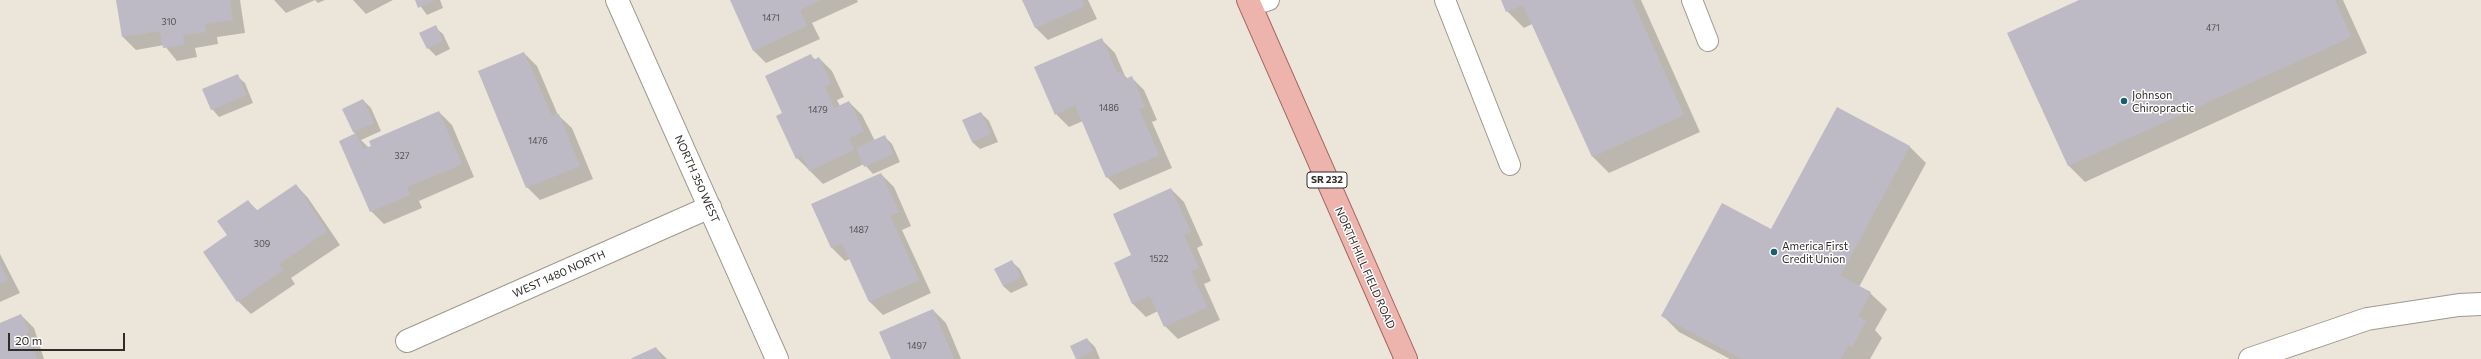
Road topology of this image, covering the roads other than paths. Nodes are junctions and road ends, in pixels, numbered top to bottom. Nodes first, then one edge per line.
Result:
1 (617, 0) edge
2 (1445, 0) edge
3 (1692, 0) edge
4 (1256, 2) edge
5 (1708, 40) dead end
6 (1510, 165) dead end
7 (710, 207) junction
8 (2481, 304) edge
9 (407, 341) dead end
10 (777, 359) edge
11 (1406, 359) edge
12 (2250, 359) edge

1 - 7 street, NORTH 350 WEST
2 - 6 lane
3 - 5 lane
4 - 11 main road, NORTH HILL FIELD ROAD / SR 232
7 - 9 street, WEST 1480 NORTH
7 - 10 street, NORTH 350 WEST
8 - 12 street

